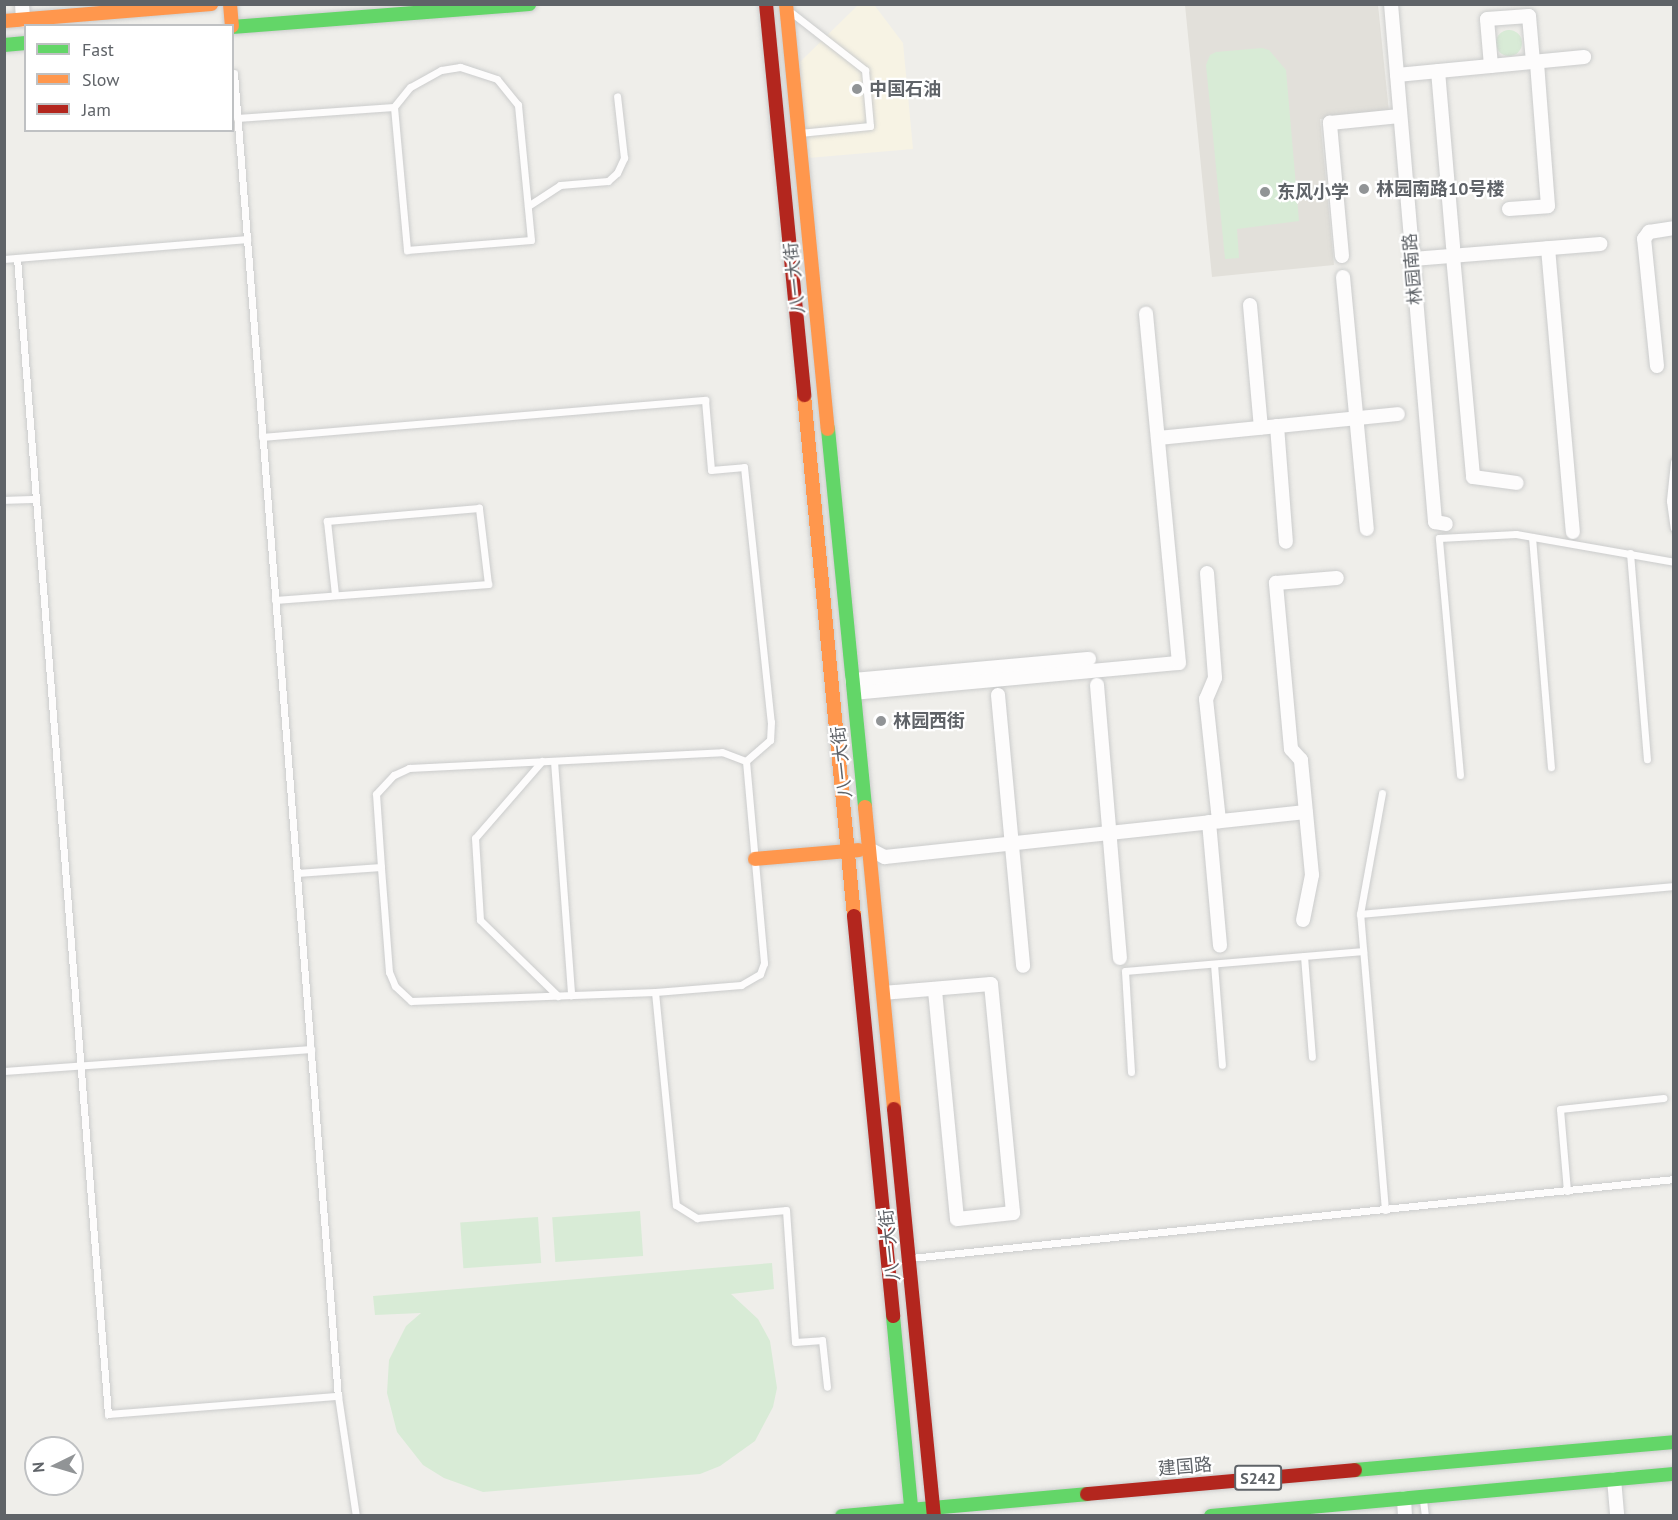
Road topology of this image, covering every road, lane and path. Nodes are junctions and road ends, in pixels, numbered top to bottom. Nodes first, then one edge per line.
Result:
1 (22, 4) edge
2 (211, 4) edge
3 (230, 4) edge
4 (529, 4) edge
5 (1391, 4) edge
6 (520, 5) edge
7 (766, 7) edge
8 (787, 7) edge
9 (115, 8) edge
10 (24, 20) junction
11 (4, 21) edge
12 (232, 24) edge
13 (234, 26) edge
14 (24, 43) edge
15 (4, 45) edge
16 (1584, 57) dead end
17 (1535, 62) junction
18 (1491, 66) junction
19 (1438, 71) junction
20 (234, 73) edge
21 (1397, 75) junction
22 (617, 96) dead end
23 (394, 107) junction
24 (1400, 116) junction
25 (237, 118) junction
26 (799, 134) junction
27 (779, 135) junction
28 (528, 206) junction
29 (1509, 209) dead end
30 (1674, 228) edge
31 (247, 238) junction
32 (1600, 244) dead end
33 (1548, 248) junction
34 (1453, 251) junction
35 (1342, 256) dead end
36 (17, 258) junction
37 (4, 259) edge
38 (1413, 259) junction
39 (1343, 277) dead end
40 (1250, 305) dead end
41 (1146, 314) dead end
42 (1658, 366) dead end
43 (1398, 414) dead end
44 (1356, 418) junction
45 (1277, 426) junction
46 (1261, 428) junction
47 (262, 437) junction
48 (1158, 438) junction
49 (1674, 462) edge
50 (1517, 483) dead end
51 (4, 500) edge
52 (36, 500) junction
53 (1446, 524) dead end
54 (1674, 528) edge
55 (1366, 529) dead end
56 (1573, 532) dead end
57 (1532, 537) junction
58 (1286, 542) dead end
59 (1630, 553) junction
60 (1674, 562) edge
61 (1207, 573) dead end
62 (1337, 578) dead end
63 (334, 595) junction
64 (275, 600) junction
65 (1089, 659) dead end
66 (1096, 685) dead end
67 (853, 687) junction
68 (998, 695) dead end
69 (1647, 759) dead end
70 (542, 761) junction
71 (554, 761) junction
72 (746, 761) junction
73 (1551, 767) dead end
74 (1460, 775) dead end
75 (1382, 793) dead end
76 (1306, 812) junction
77 (1214, 822) junction
78 (1109, 833) junction
79 (1012, 843) junction
80 (869, 849) junction
81 (848, 851) junction
82 (754, 859) junction
83 (381, 867) junction
84 (297, 873) junction
85 (1674, 886) edge
86 (1360, 914) junction
87 (1303, 920) dead end
88 (1220, 946) dead end
89 (1363, 951) junction
90 (1305, 956) junction
91 (1120, 958) dead end
92 (1214, 963) junction
93 (1023, 966) dead end
94 (935, 989) junction
95 (655, 992) junction
96 (883, 993) junction
97 (571, 995) junction
98 (558, 996) junction
99 (311, 1049) junction
100 (1312, 1057) dead end
101 (1222, 1065) dead end
102 (81, 1066) junction
103 (4, 1071) edge
104 (1131, 1072) dead end
105 (1663, 1098) dead end
106 (1674, 1179) edge
107 (1567, 1191) junction
108 (1385, 1210) junction
109 (909, 1258) junction
110 (887, 1260) junction
111 (826, 1387) dead end
112 (338, 1396) junction
113 (1674, 1442) edge
114 (1674, 1474) edge
115 (1614, 1479) junction
116 (1332, 1494) edge
117 (1423, 1496) junction
118 (1404, 1498) junction
119 (934, 1512) edge
120 (912, 1513) edge
121 (1249, 1514) edge
122 (356, 1515) edge
123 (842, 1515) edge
124 (1211, 1515) edge
125 (1405, 1515) edge
126 (1425, 1515) edge
127 (1617, 1515) edge

1 - 10 street
2 - 9 main road
3 - 12 main road
4 - 6 main road
5 - 21 street, 林园南路
6 - 13 main road
7 - 8 lane
7 - 27 main road, 八一大街
8 - 26 main road, 八一大街
8 - 26 lane
9 - 10 main road
10 - 11 main road
14 - 15 main road
16 - 17 street
17 - 18 street
17 - 18 street
17 - 29 street
18 - 19 street
19 - 21 street
19 - 34 street
20 - 25 lane
21 - 24 street, 林园南路
22 - 28 lane
23 - 25 lane
23 - 28 lane
23 - 28 lane
24 - 35 street
24 - 38 street, 林园南路
25 - 31 lane
26 - 27 lane
26 - 67 main road, 八一大街
27 - 81 main road, 八一大街
30 - 42 street
31 - 36 lane
31 - 47 lane
32 - 33 street
33 - 34 street
33 - 56 street
34 - 38 street
34 - 50 street
36 - 37 lane
36 - 52 lane
38 - 53 street, 林园南路
39 - 44 street
40 - 46 street
41 - 48 street
43 - 44 street
44 - 45 street
44 - 55 street
45 - 46 street
45 - 58 street
46 - 48 street
47 - 64 lane
47 - 72 lane
48 - 67 street
49 - 54 lane
51 - 52 lane
52 - 102 lane
57 - 59 lane
57 - 73 lane
57 - 74 lane
59 - 60 lane
59 - 69 lane
61 - 77 street
62 - 76 street
63 - 63 lane
63 - 64 lane
64 - 84 lane
65 - 67 street
66 - 78 street
67 - 80 main road, 八一大街
68 - 79 street
70 - 71 lane
70 - 83 lane
70 - 98 lane
71 - 72 lane
71 - 97 lane
72 - 82 lane
75 - 86 lane
76 - 77 street
76 - 87 street
77 - 78 street
77 - 88 street
78 - 79 street
78 - 91 street
79 - 80 street
79 - 93 street
80 - 81 main road
80 - 96 main road, 八一大街
81 - 82 main road
81 - 110 main road, 八一大街
82 - 95 lane
83 - 84 lane
83 - 98 lane
84 - 99 lane
85 - 86 lane
86 - 89 lane
89 - 90 lane
89 - 108 lane
90 - 92 lane
90 - 100 lane
92 - 101 lane
92 - 104 lane
94 - 94 street
94 - 96 street
95 - 97 lane
95 - 111 lane
96 - 109 main road, 八一大街
97 - 98 lane
99 - 102 lane
99 - 112 lane
102 - 103 lane
102 - 112 lane
105 - 107 lane
106 - 107 lane
107 - 108 lane
108 - 109 lane
109 - 110 lane
109 - 119 main road, 八一大街
110 - 120 main road, 八一大街
112 - 122 lane
113 - 116 main road, 建国路 / S242
114 - 115 main road, 建国路 / S242
115 - 117 main road, 建国路 / S242
115 - 127 street
116 - 118 main road, 建国路 / S242
116 - 119 main road, 建国路 / S242
116 - 121 main road, 建国路 / S242
117 - 118 main road, 建国路 / S242
117 - 126 lane
118 - 125 street
119 - 120 main road, 建国路 / S242
120 - 123 main road, 建国路 / S242
121 - 124 main road, 建国路 / S242

